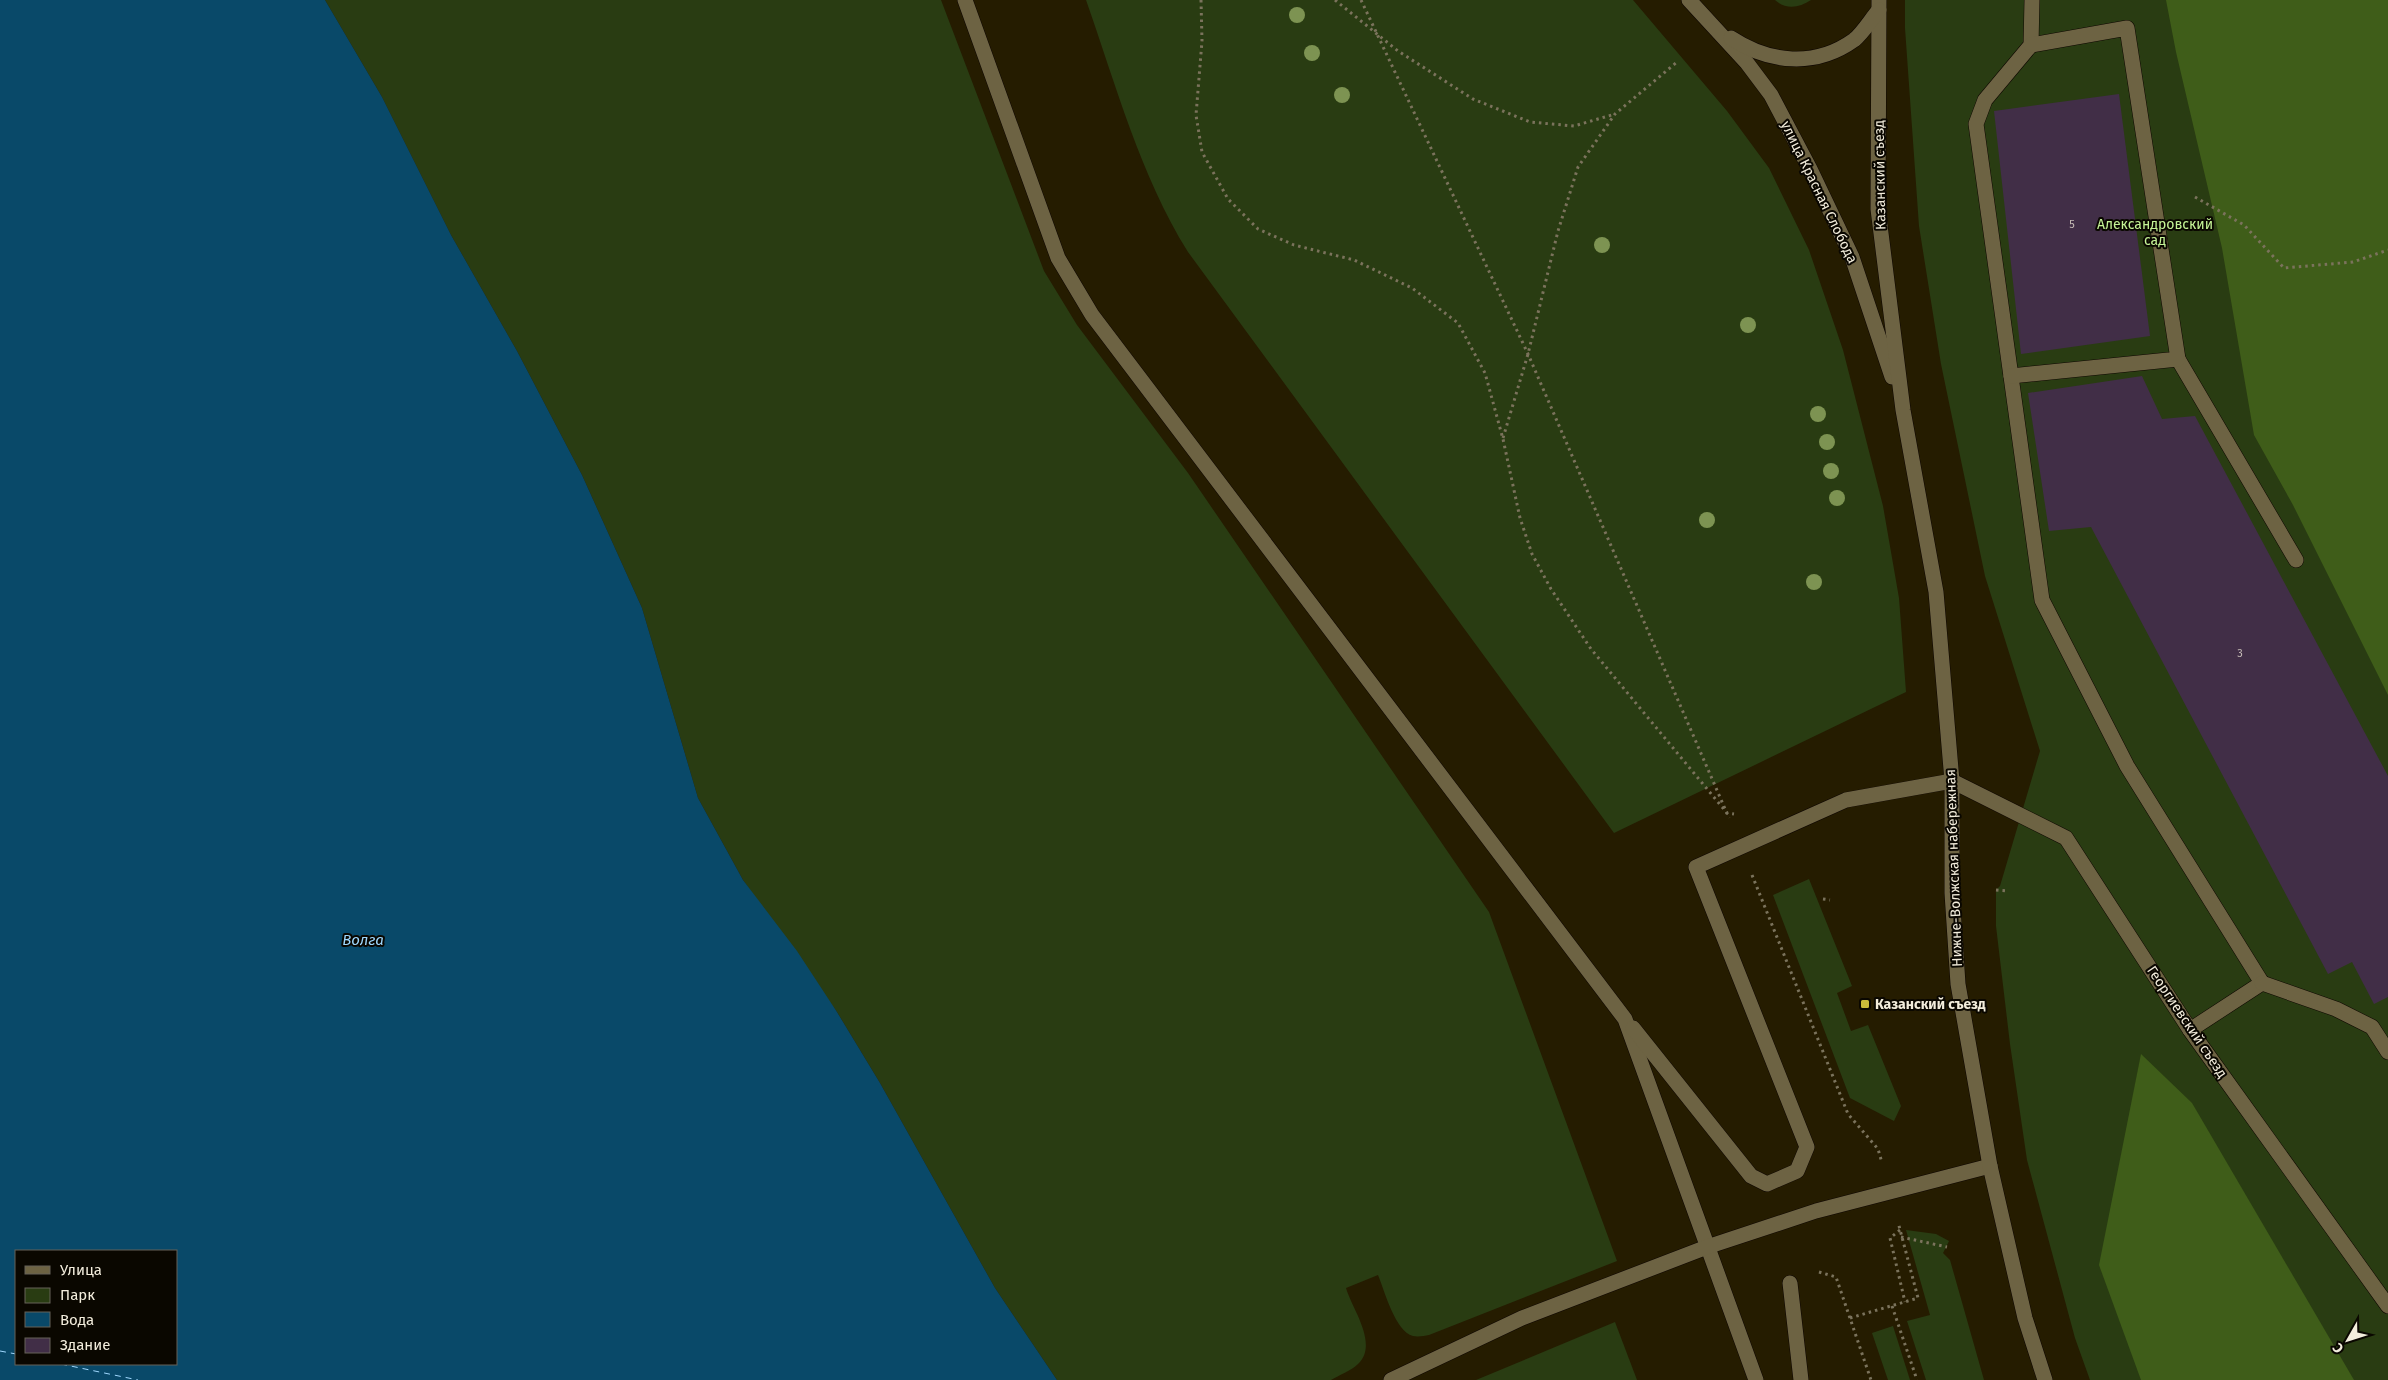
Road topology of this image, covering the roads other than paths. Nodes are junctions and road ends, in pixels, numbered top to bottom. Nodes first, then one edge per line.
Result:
1 (965, 0) edge
2 (1689, 0) edge
3 (2032, 0) edge
4 (1879, 5) edge
5 (1715, 29) junction
6 (2031, 45) junction
7 (2178, 359) junction
8 (2011, 376) junction
9 (1903, 410) junction
10 (2296, 560) dead end
11 (1952, 780) junction
12 (2262, 983) junction
13 (1625, 1019) junction
14 (2190, 1030) junction
15 (2383, 1034) edge
16 (2388, 1052) edge
17 (1990, 1166) junction
18 (1707, 1247) junction
19 (1790, 1283) dead end
20 (2388, 1306) edge
21 (1391, 1380) edge
22 (1756, 1380) edge
23 (1801, 1380) edge
24 (2045, 1380) edge

1 - 13 main road
2 - 5 main road, улица Красная Слобода
3 - 6 main road
4 - 5 main road
4 - 9 main road, Казанский съезд
5 - 9 main road, улица Красная Слобода
6 - 7 main road
6 - 8 main road
7 - 8 main road
7 - 10 main road
8 - 12 main road
9 - 11 main road, Нижне-Волжская набережная
11 - 13 main road
11 - 14 main road, Георгиевский съезд
11 - 17 main road, Нижне-Волжская набережная
12 - 14 main road
12 - 15 main road
13 - 18 main road
14 - 20 main road, Георгиевский съезд
15 - 16 main road
17 - 18 main road
17 - 24 main road, Нижне-Волжская набережная
18 - 21 main road
18 - 22 main road
19 - 23 main road

